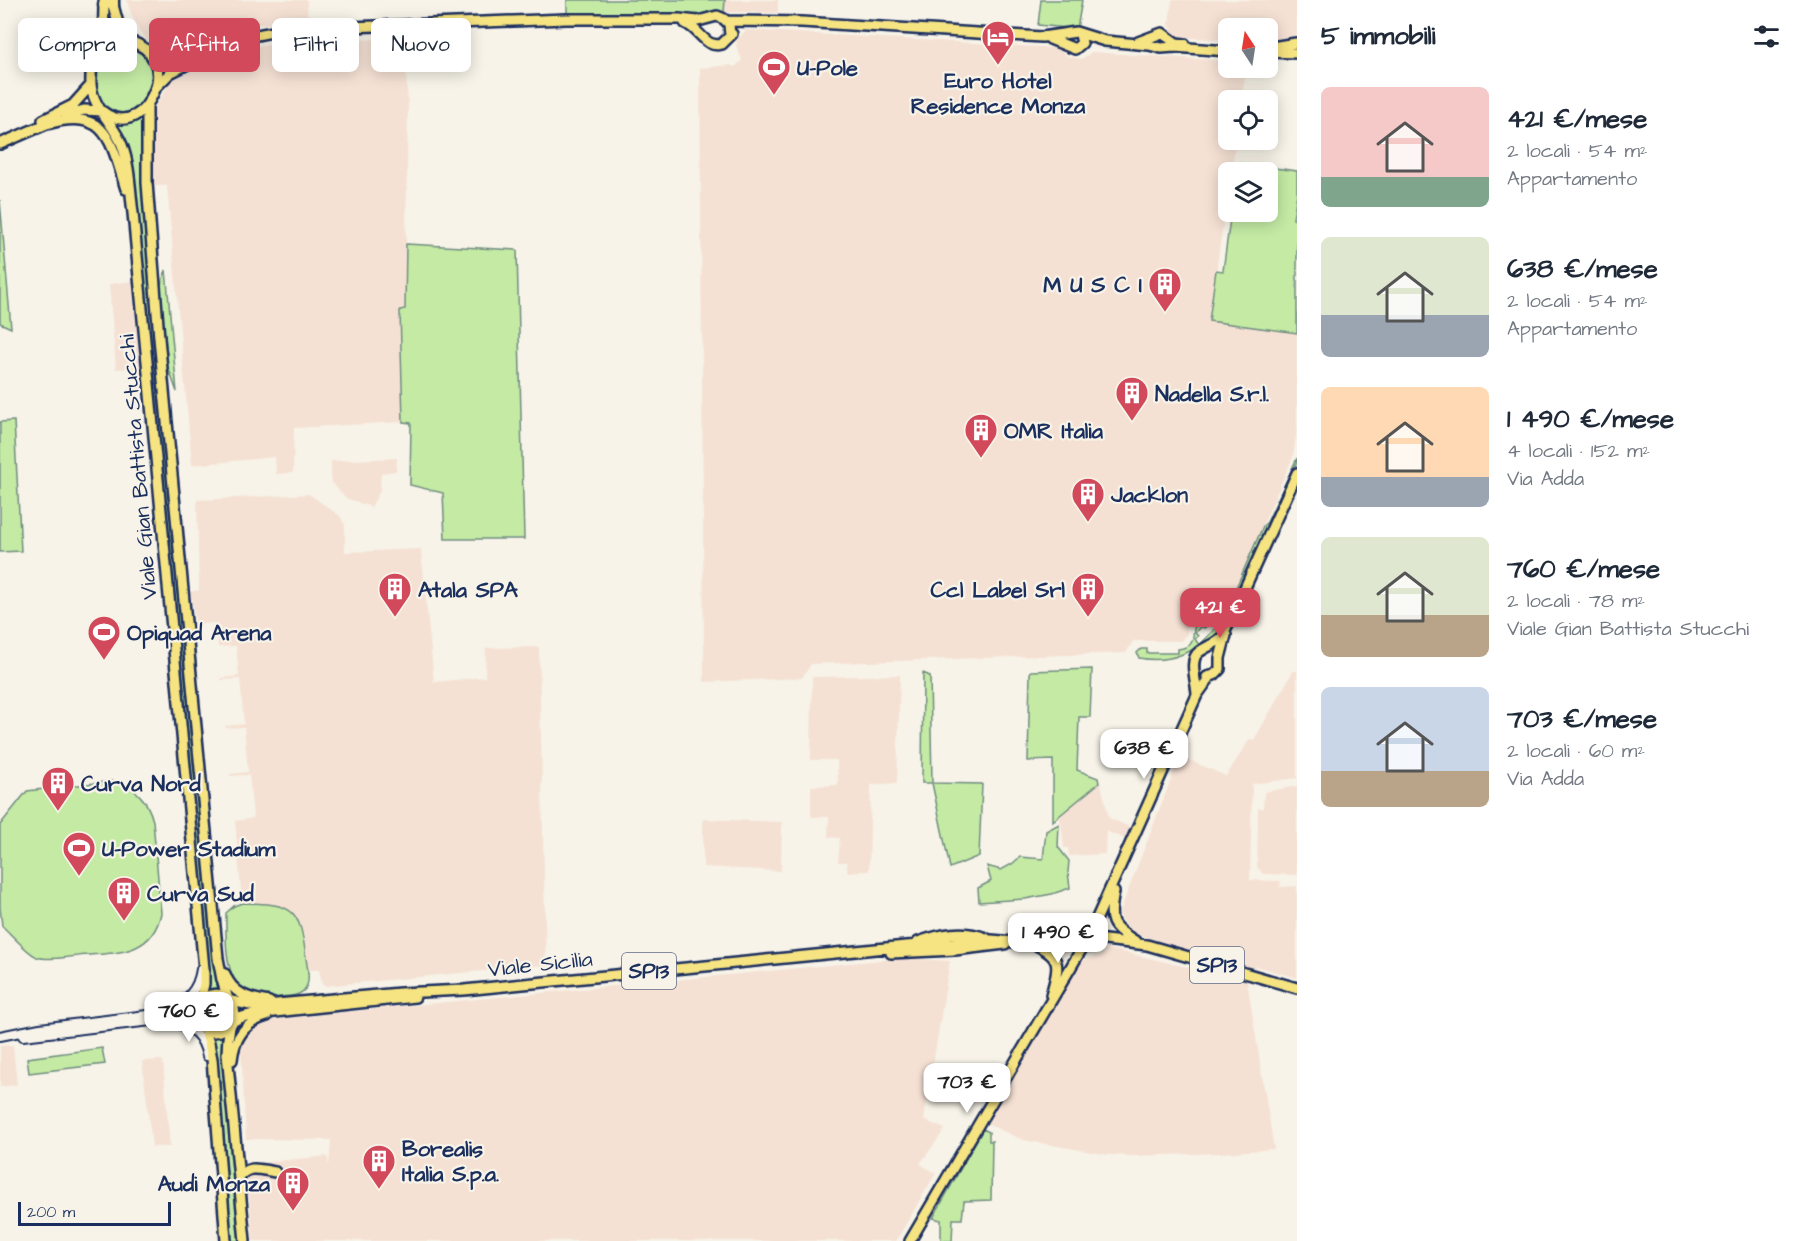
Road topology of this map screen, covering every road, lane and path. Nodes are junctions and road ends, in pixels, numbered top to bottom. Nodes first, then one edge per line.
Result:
1 (109, 3) edge
2 (107, 18) edge
3 (115, 18) edge
4 (662, 19) junction
5 (706, 20) junction
6 (727, 21) junction
7 (752, 21) junction
8 (500, 22) junction
9 (1070, 33) junction
10 (260, 35) edge
11 (702, 35) junction
12 (1080, 35) junction
13 (730, 36) junction
14 (1155, 36) junction
15 (1042, 37) junction
16 (1169, 38) junction
17 (1105, 41) junction
18 (1133, 43) junction
19 (137, 44) edge
20 (1067, 45) junction
21 (1081, 46) junction
22 (1160, 47) junction
23 (1278, 47) edge
24 (1218, 48) edge
25 (1297, 48) edge
26 (1218, 49) edge
27 (1278, 51) edge
28 (149, 53) edge
29 (92, 72) edge
30 (158, 72) edge
31 (92, 85) junction
32 (156, 87) junction
33 (147, 105) junction
34 (102, 111) junction
35 (47, 124) junction
36 (0, 139) edge
37 (0, 144) edge
38 (133, 213) junction
39 (1297, 473) edge
40 (1234, 613) junction
41 (1205, 650) junction
42 (1220, 658) junction
43 (1195, 670) junction
44 (1210, 677) junction
45 (1197, 695) junction
46 (1116, 878) junction
47 (951, 933) junction
48 (1088, 938) junction
49 (991, 940) junction
50 (1030, 941) junction
51 (1015, 942) junction
52 (1137, 943) junction
53 (906, 946) junction
54 (952, 946) junction
55 (849, 952) junction
56 (219, 958) junction
57 (202, 959) junction
58 (1297, 988) edge
59 (449, 991) junction
60 (229, 1000) junction
61 (199, 1003) junction
62 (1050, 1003) junction
63 (283, 1004) junction
64 (298, 1010) junction
65 (143, 1018) junction
66 (231, 1024) junction
67 (202, 1026) junction
68 (0, 1036) edge
69 (230, 1084) junction
70 (213, 1088) junction
71 (275, 1172) dead end
72 (239, 1176) junction
73 (226, 1241) edge
74 (245, 1241) edge
75 (910, 1241) edge

1 - 2 main road, Viale Gian Battista Stucchi
1 - 3 main road, Viale Gian Battista Stucchi
4 - 5 main road
4 - 8 main road
4 - 11 main road
5 - 6 main road
5 - 11 main road
6 - 7 main road
6 - 13 main road
7 - 13 main road
7 - 15 main road
8 - 10 main road
8 - 32 main road
9 - 12 main road
9 - 15 main road
9 - 20 main road
11 - 13 main road
12 - 17 main road
12 - 21 main road
14 - 16 main road
14 - 18 main road
14 - 22 main road
15 - 20 main road
16 - 22 main road
16 - 24 main road
17 - 18 main road
17 - 21 main road
18 - 22 main road
19 - 28 main road, Viale Gian Battista Stucchi
20 - 21 main road
22 - 26 main road
23 - 25 main road
25 - 27 main road
29 - 31 main road, Viale Gian Battista Stucchi
30 - 32 main road, Viale Gian Battista Stucchi
31 - 34 main road, Viale Gian Battista Stucchi
31 - 36 main road
32 - 33 main road, Viale Gian Battista Stucchi
33 - 34 main road
33 - 56 main road, Viale Gian Battista Stucchi
34 - 35 main road
34 - 38 main road, Viale Gian Battista Stucchi
35 - 37 main road
35 - 38 main road
38 - 57 main road, Viale Gian Battista Stucchi
39 - 40 main road
40 - 41 main road
40 - 42 main road
41 - 42 main road
41 - 43 main road
42 - 44 main road
43 - 44 main road
43 - 45 main road
44 - 45 main road
45 - 46 main road
46 - 48 main road
46 - 52 main road
47 - 49 main road
47 - 53 main road
47 - 54 main road
47 - 54 main road
48 - 50 main road, Viale Sicilia / SP13
48 - 52 main road, SP13
48 - 62 main road
49 - 51 main road, Viale Sicilia / SP13
49 - 54 main road, Viale Sicilia / SP13
50 - 51 main road, Viale Sicilia / SP13
50 - 62 main road
51 - 54 main road, Viale Sicilia / SP13
52 - 58 main road, SP13
53 - 54 main road, Viale Sicilia / SP13
53 - 55 main road, Viale Sicilia / SP13
54 - 55 main road, Viale Sicilia / SP13
55 - 59 main road, Viale Sicilia / SP13
56 - 60 main road, Viale Gian Battista Stucchi
56 - 63 main road
57 - 61 main road, Viale Gian Battista Stucchi
57 - 65 street
59 - 63 main road, Viale Sicilia
59 - 64 main road, Viale Sicilia
60 - 61 main road
60 - 63 main road, Viale Sicilia
60 - 66 main road, Viale Gian Battista Stucchi
61 - 65 street
61 - 67 main road, Viale Gian Battista Stucchi
62 - 75 main road
64 - 66 main road, Viale Sicilia
64 - 69 main road
65 - 67 street
65 - 68 street
65 - 70 street
66 - 67 main road
66 - 69 main road, Viale Gian Battista Stucchi
67 - 70 main road, Viale Gian Battista Stucchi
69 - 72 main road, Viale Gian Battista Stucchi
70 - 73 main road, Viale Gian Battista Stucchi
71 - 72 main road
72 - 74 main road, Viale Gian Battista Stucchi

